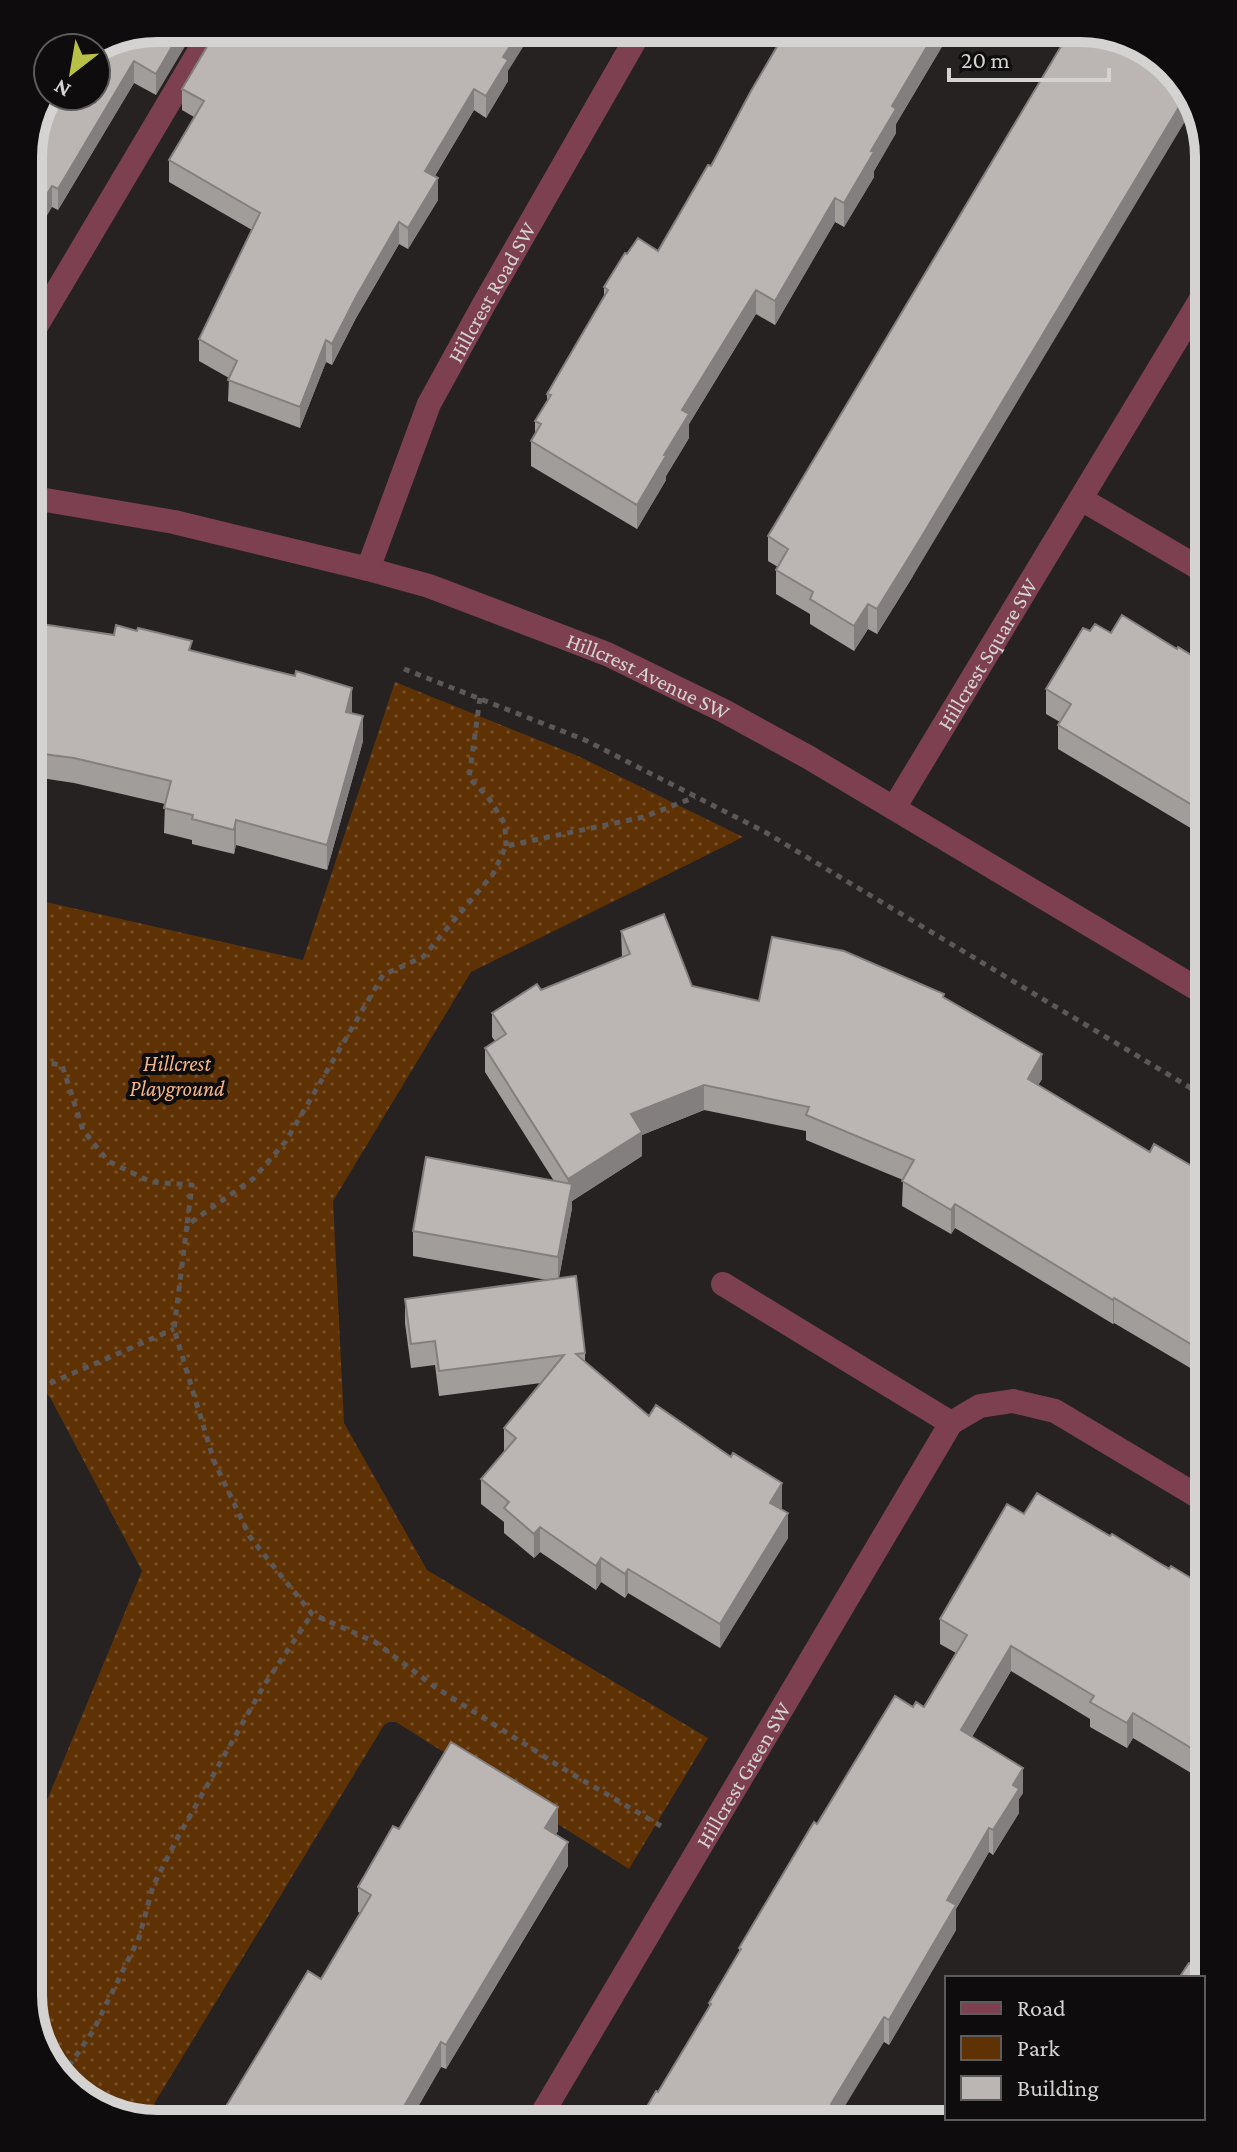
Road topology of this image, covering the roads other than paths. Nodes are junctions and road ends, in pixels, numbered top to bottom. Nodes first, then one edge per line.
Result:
1 (205, 42) edge
2 (634, 42) edge
3 (1195, 309) edge
4 (42, 316) edge
5 (42, 499) edge
6 (1081, 499) junction
7 (1195, 566) edge
8 (368, 569) junction
9 (894, 808) junction
10 (1195, 988) edge
11 (723, 1284) dead end
12 (951, 1423) junction
13 (1195, 1495) edge
14 (544, 2110) edge

1 - 4 street
2 - 8 street, Hillcrest Road SW
3 - 6 street, Hillcrest Square SW
5 - 8 street, Hillcrest Avenue SW
6 - 7 street
6 - 9 street, Hillcrest Square SW
8 - 9 street, Hillcrest Avenue SW
9 - 10 street, Hillcrest Avenue SW
11 - 12 street
12 - 13 street
12 - 14 street, Hillcrest Green SW

